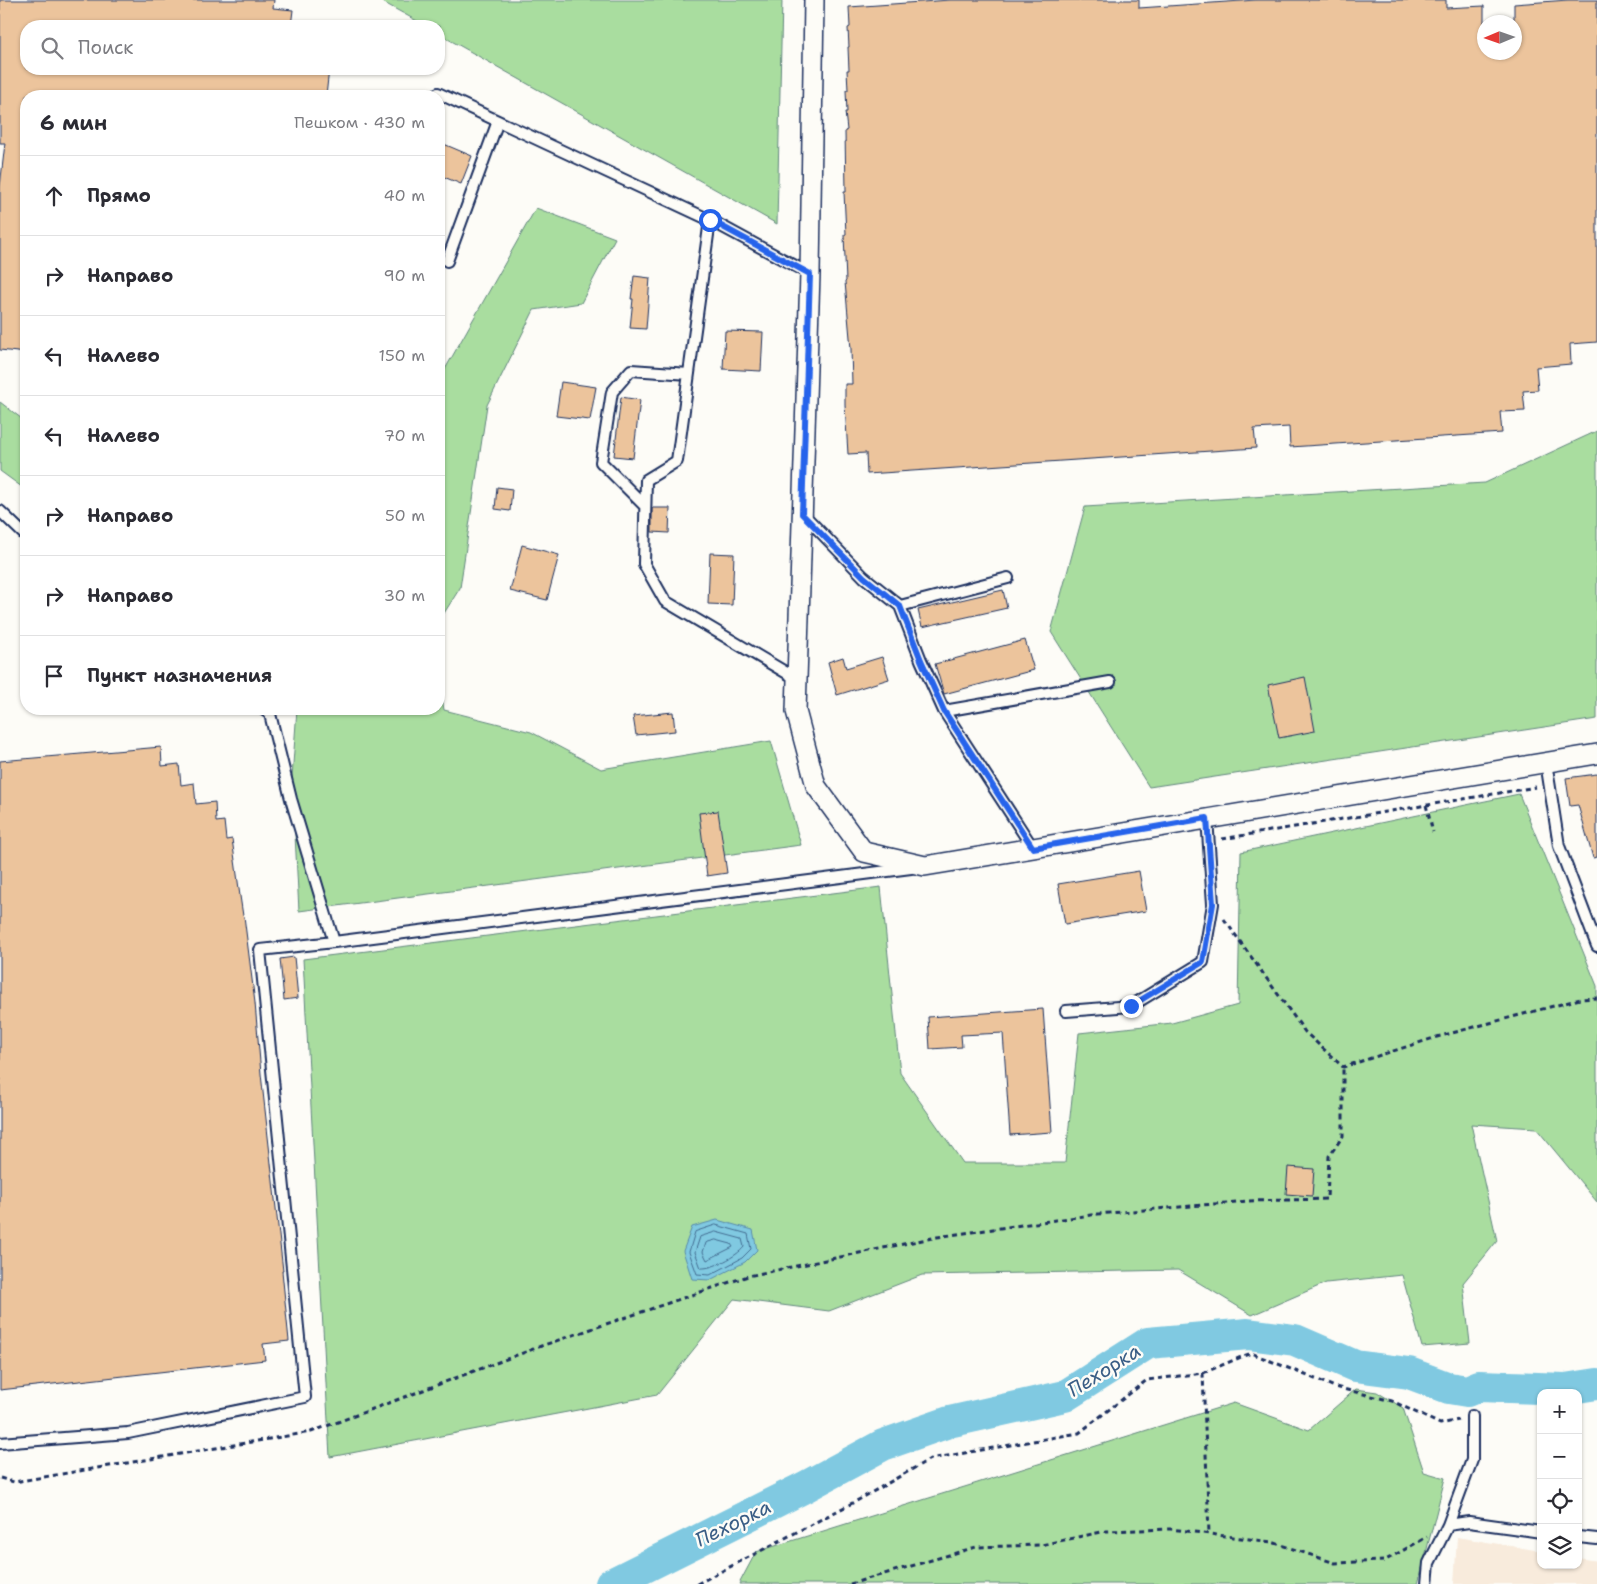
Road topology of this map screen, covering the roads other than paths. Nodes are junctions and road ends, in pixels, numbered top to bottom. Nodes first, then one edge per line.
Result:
1 (814, 0) edge
2 (445, 96) edge
3 (498, 121) junction
4 (710, 220) junction
5 (447, 261) dead end
6 (810, 274) junction
7 (689, 374) junction
8 (645, 506) junction
9 (0, 510) edge
10 (802, 514) junction
11 (20, 530) edge
12 (1008, 578) dead end
13 (900, 606) junction
14 (797, 679) junction
15 (1110, 682) dead end
16 (944, 711) junction
17 (270, 715) edge
18 (1597, 754) edge
19 (1546, 762) junction
20 (1207, 818) junction
21 (1033, 848) junction
22 (925, 866) junction
23 (334, 942) junction
24 (1597, 946) edge
25 (1066, 1011) dead end
26 (1472, 1416) road end
27 (0, 1443) edge
28 (1448, 1525) junction
29 (1537, 1531) edge
30 (1582, 1537) edge
31 (1597, 1539) edge
32 (1428, 1584) edge

1 - 6 street
2 - 3 lane
3 - 4 lane
3 - 5 lane
4 - 6 lane
4 - 7 lane
6 - 10 street
7 - 8 lane
7 - 8 lane
8 - 14 lane
9 - 11 lane
10 - 13 lane
10 - 14 street
12 - 13 lane
13 - 16 lane
14 - 22 street
15 - 16 lane
16 - 21 lane
17 - 23 lane
18 - 19 street
19 - 20 street
19 - 24 lane
20 - 21 street
20 - 25 lane
21 - 22 street
22 - 23 lane
23 - 27 lane
26 - 28 lane
28 - 29 lane
28 - 32 lane
30 - 31 lane

